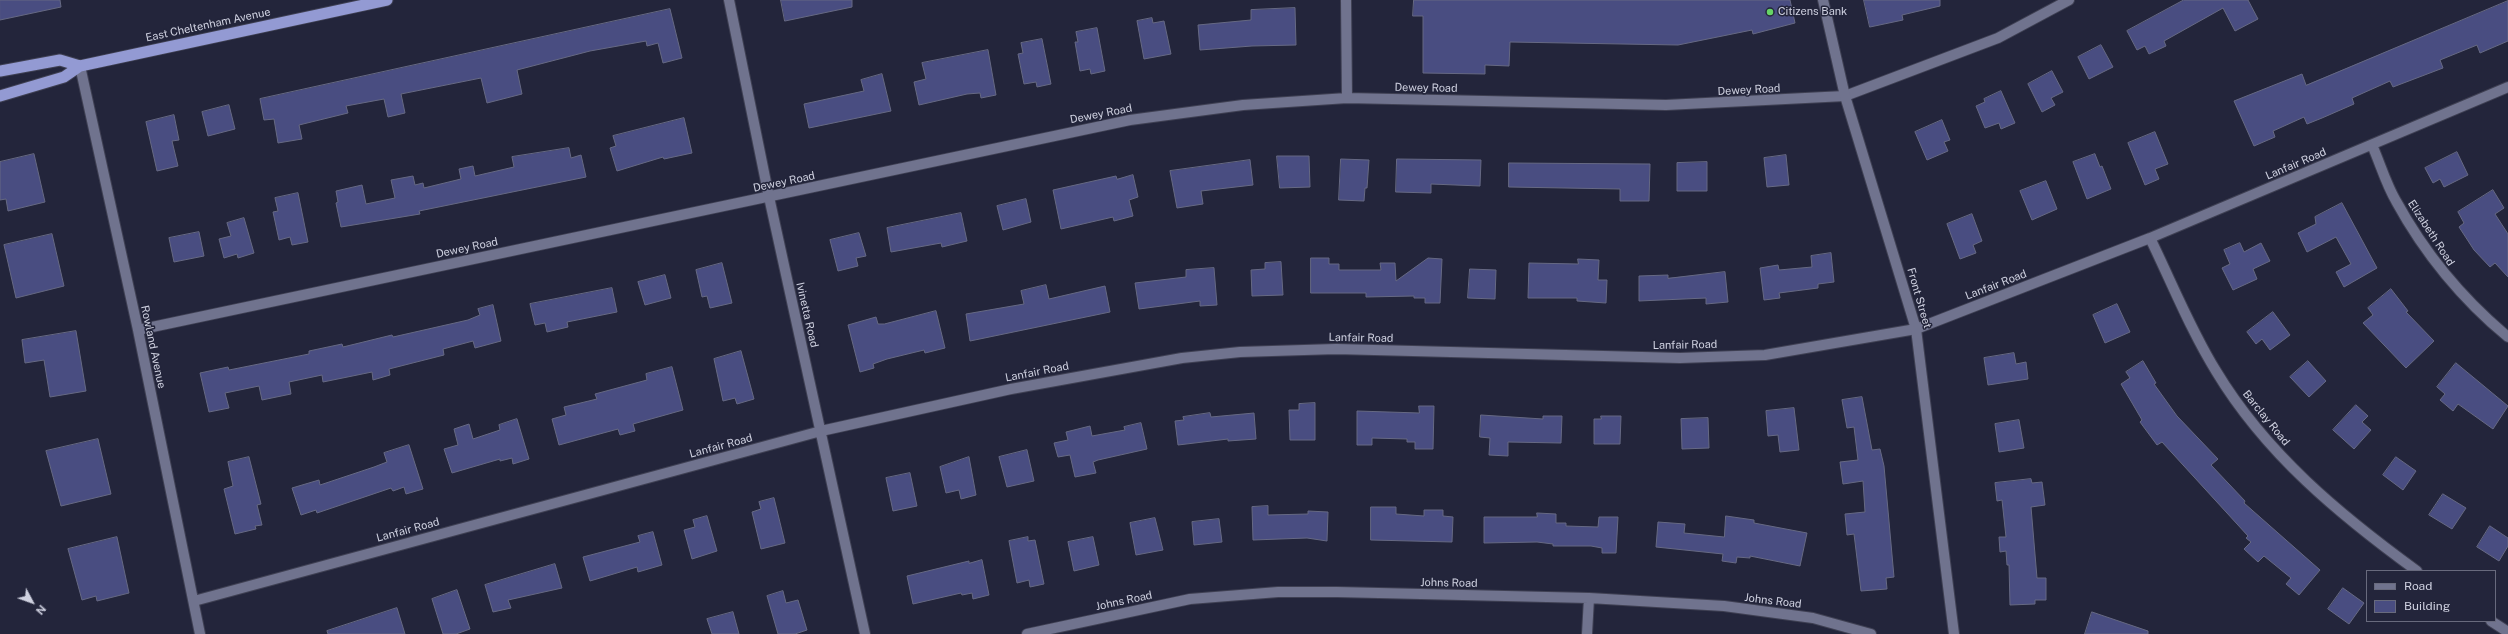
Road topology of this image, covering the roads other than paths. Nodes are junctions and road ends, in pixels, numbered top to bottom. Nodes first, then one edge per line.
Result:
1 (387, 0) edge
2 (729, 0) edge
3 (1346, 0) edge
4 (1823, 0) edge
5 (2069, 0) edge
6 (80, 66) junction
7 (0, 72) edge
8 (2508, 87) edge
9 (0, 96) edge
10 (1845, 96) junction
11 (1347, 98) junction
12 (2372, 145) junction
13 (768, 197) junction
14 (2150, 238) junction
15 (1916, 328) junction
16 (138, 330) junction
17 (2508, 336) edge
18 (821, 431) junction
19 (2416, 570) edge
20 (1589, 598) junction
21 (194, 601) junction
22 (2493, 622) edge
23 (2508, 632) edge
24 (200, 634) edge
25 (865, 634) edge
26 (1027, 634) edge
27 (1587, 634) edge
28 (1871, 634) edge
29 (1954, 634) edge

1 - 6 highway, East Cheltenham Avenue
2 - 13 street, Ivinetta Road
3 - 11 street
4 - 10 street, Front Street
5 - 10 street, Dewey Road
6 - 7 highway, East Cheltenham Avenue
6 - 9 highway, East Cheltenham Avenue
6 - 16 street, Rowland Avenue
8 - 12 street, Lanfair Road
10 - 11 street, Dewey Road
10 - 15 street, Front Street
11 - 13 street, Dewey Road
12 - 14 street, Lanfair Road
12 - 17 street, Elizabeth Road
13 - 16 street, Dewey Road
13 - 18 street, Ivinetta Road
14 - 15 street, Lanfair Road
14 - 19 street, Barclay Road
15 - 18 street, Lanfair Road
15 - 29 street, Front Street
16 - 21 street, Rowland Avenue
18 - 21 street, Lanfair Road
18 - 25 street, Ivinetta Road
20 - 26 street, Johns Road
20 - 27 street
20 - 28 street, Johns Road
21 - 24 street, Rowland Avenue
22 - 23 street

